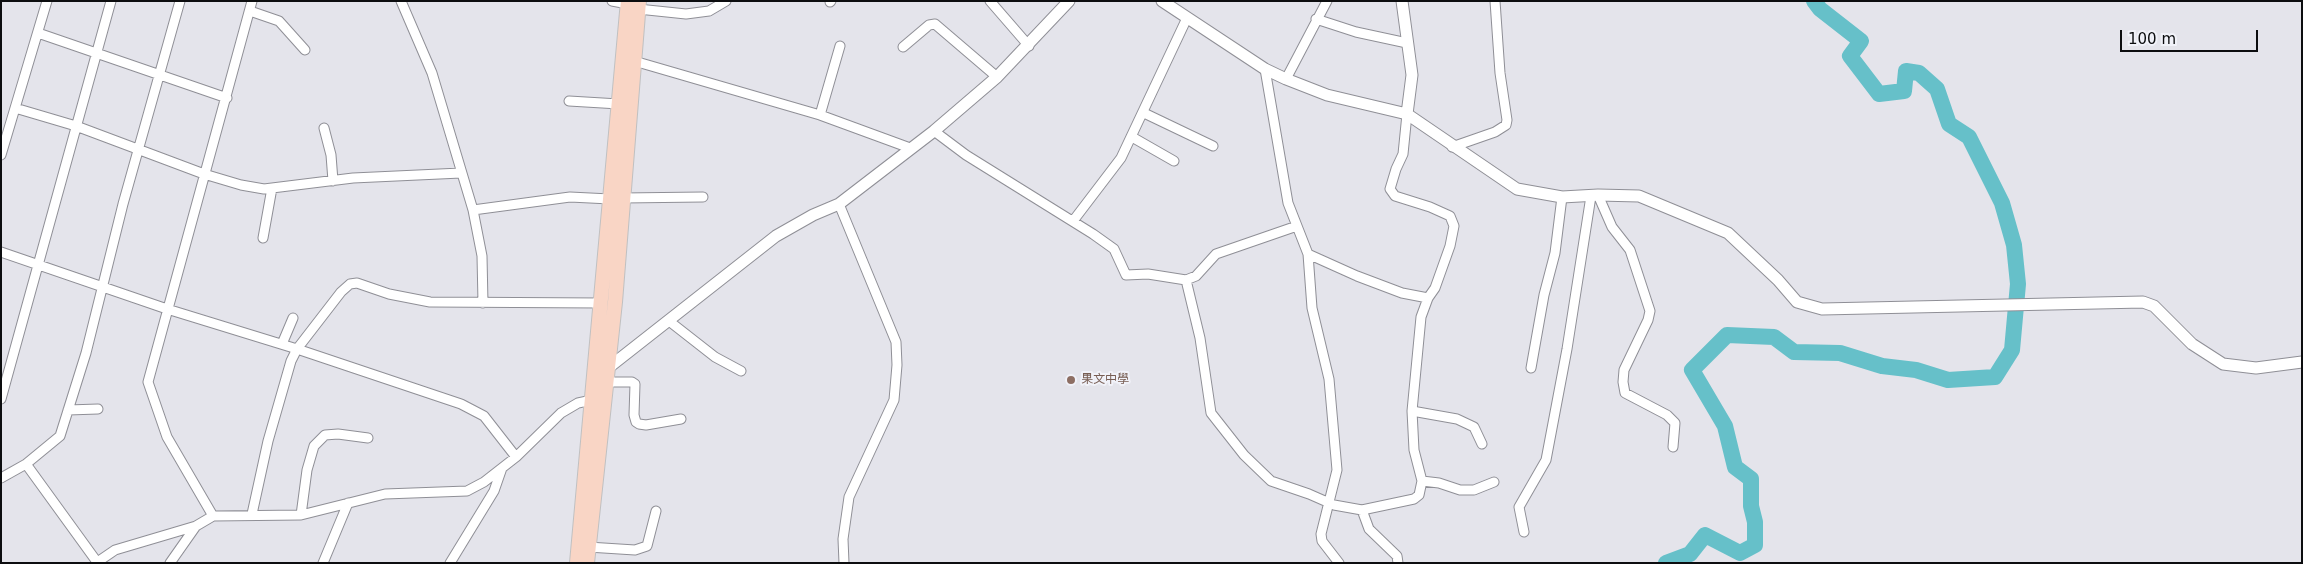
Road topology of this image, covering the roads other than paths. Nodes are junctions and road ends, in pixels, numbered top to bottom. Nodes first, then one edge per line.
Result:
1 (47, 1) edge
2 (111, 1) edge
3 (180, 1) edge
4 (402, 1) edge
5 (612, 1) edge
6 (726, 1) edge
7 (990, 1) edge
8 (1069, 1) edge
9 (1162, 1) edge
10 (1327, 1) edge
11 (1402, 1) edge
12 (1495, 1) edge
13 (633, 4) edge
14 (251, 6) edge
15 (1187, 18) junction
16 (1316, 19) junction
17 (38, 33) junction
18 (1408, 43) junction
19 (840, 46) dead end
20 (1029, 46) junction
21 (903, 47) dead end
22 (305, 50) dead end
23 (96, 54) junction
24 (634, 61) junction
25 (1265, 69) junction
26 (160, 75) junction
27 (997, 77) junction
28 (1286, 79) junction
29 (227, 98) junction
30 (568, 101) dead end
31 (619, 104) junction
32 (14, 108) junction
33 (1144, 113) junction
34 (1407, 114) junction
35 (820, 115) junction
36 (76, 126) junction
37 (324, 128) dead end
38 (934, 131) junction
39 (1132, 137) junction
40 (1213, 146) dead end
41 (1452, 146) junction
42 (910, 148) junction
43 (138, 149) junction
44 (1, 155) edge
45 (1174, 161) dead end
46 (461, 173) junction
47 (204, 174) junction
48 (333, 181) junction
49 (272, 188) junction
50 (1595, 196) junction
51 (703, 197) dead end
52 (1562, 197) junction
53 (616, 199) junction
54 (839, 204) junction
55 (473, 210) junction
56 (1073, 222) junction
57 (1297, 226) junction
58 (263, 238) dead end
59 (1, 252) edge
60 (1308, 254) junction
61 (40, 264) junction
62 (1186, 280) junction
63 (102, 285) junction
64 (1428, 298) junction
65 (483, 303) junction
66 (601, 303) junction
67 (167, 309) junction
68 (293, 318) dead end
69 (668, 320) junction
70 (282, 344) junction
71 (297, 349) junction
72 (2302, 362) edge
73 (1531, 368) dead end
74 (741, 371) dead end
75 (607, 375) junction
76 (1, 399) edge
77 (592, 400) junction
78 (98, 409) dead end
79 (68, 410) junction
80 (1412, 411) junction
81 (680, 419) dead end
82 (368, 438) dead end
83 (1482, 444) dead end
84 (1673, 447) dead end
85 (516, 457) junction
86 (26, 464) junction
87 (502, 468) junction
88 (1, 478) edge
89 (1422, 482) junction
90 (1494, 482) dead end
91 (348, 503) junction
92 (1329, 503) junction
93 (1362, 510) junction
94 (656, 511) dead end
95 (252, 514) junction
96 (301, 514) junction
97 (213, 516) junction
98 (196, 526) junction
99 (1524, 532) dead end
100 (588, 547) junction
101 (97, 562) edge
102 (170, 563) edge
103 (322, 563) edge
104 (450, 563) edge
105 (577, 563) edge
106 (587, 563) edge
107 (844, 563) edge
108 (1339, 563) edge
109 (1398, 563) edge

1 - 17 street
2 - 23 street
3 - 26 street
4 - 46 street
5 - 13 street
6 - 13 street
7 - 20 street
8 - 20 street
9 - 15 street
10 - 16 street
11 - 18 street
12 - 41 street
13 - 24 main road
13 - 31 main road
14 - 22 street
14 - 29 street
15 - 25 street
15 - 33 street
16 - 18 street
16 - 28 street
17 - 23 street
17 - 32 street
18 - 34 street
19 - 35 street
20 - 27 street
21 - 27 street
23 - 26 street
23 - 36 street
24 - 35 street
24 - 53 main road
25 - 28 street
25 - 57 street
26 - 29 street
26 - 43 street
27 - 38 street
28 - 34 street
29 - 47 street
30 - 31 street
31 - 53 main road
32 - 36 street
32 - 44 street
33 - 39 street
33 - 40 street
34 - 41 street
34 - 64 street
35 - 42 street
36 - 43 street
36 - 61 street
37 - 48 street
38 - 42 street
38 - 56 street
39 - 45 street
39 - 56 street
41 - 52 street
42 - 54 street
43 - 47 street
43 - 63 street
46 - 48 street
46 - 55 street
47 - 49 street
47 - 67 street
48 - 49 street
49 - 58 street
50 - 52 street
50 - 72 street
50 - 84 street
50 - 99 street
51 - 53 street
52 - 73 street
53 - 55 street
53 - 66 main road
53 - 75 main road
54 - 69 street
54 - 107 street
55 - 65 street
56 - 62 street
57 - 60 street
57 - 62 street
59 - 61 street
60 - 64 street
60 - 92 street
61 - 63 street
61 - 76 street
62 - 92 street
63 - 67 street
63 - 79 street
64 - 80 street
65 - 66 street
65 - 71 street
66 - 77 main road
67 - 70 street
67 - 97 street
68 - 70 street
69 - 74 street
69 - 75 street
70 - 71 street
71 - 85 street
71 - 95 street
75 - 81 street
75 - 100 main road
77 - 85 street
77 - 105 main road
78 - 79 street
79 - 86 street
80 - 83 street
80 - 89 street
82 - 96 street
85 - 87 street
86 - 88 street
86 - 101 street
87 - 91 street
87 - 104 street
89 - 90 street
89 - 93 street
91 - 96 street
91 - 103 street
92 - 93 street
92 - 108 street
93 - 109 street
94 - 100 street
95 - 96 street
95 - 97 street
97 - 98 street
98 - 101 street
98 - 102 street
100 - 106 main road

